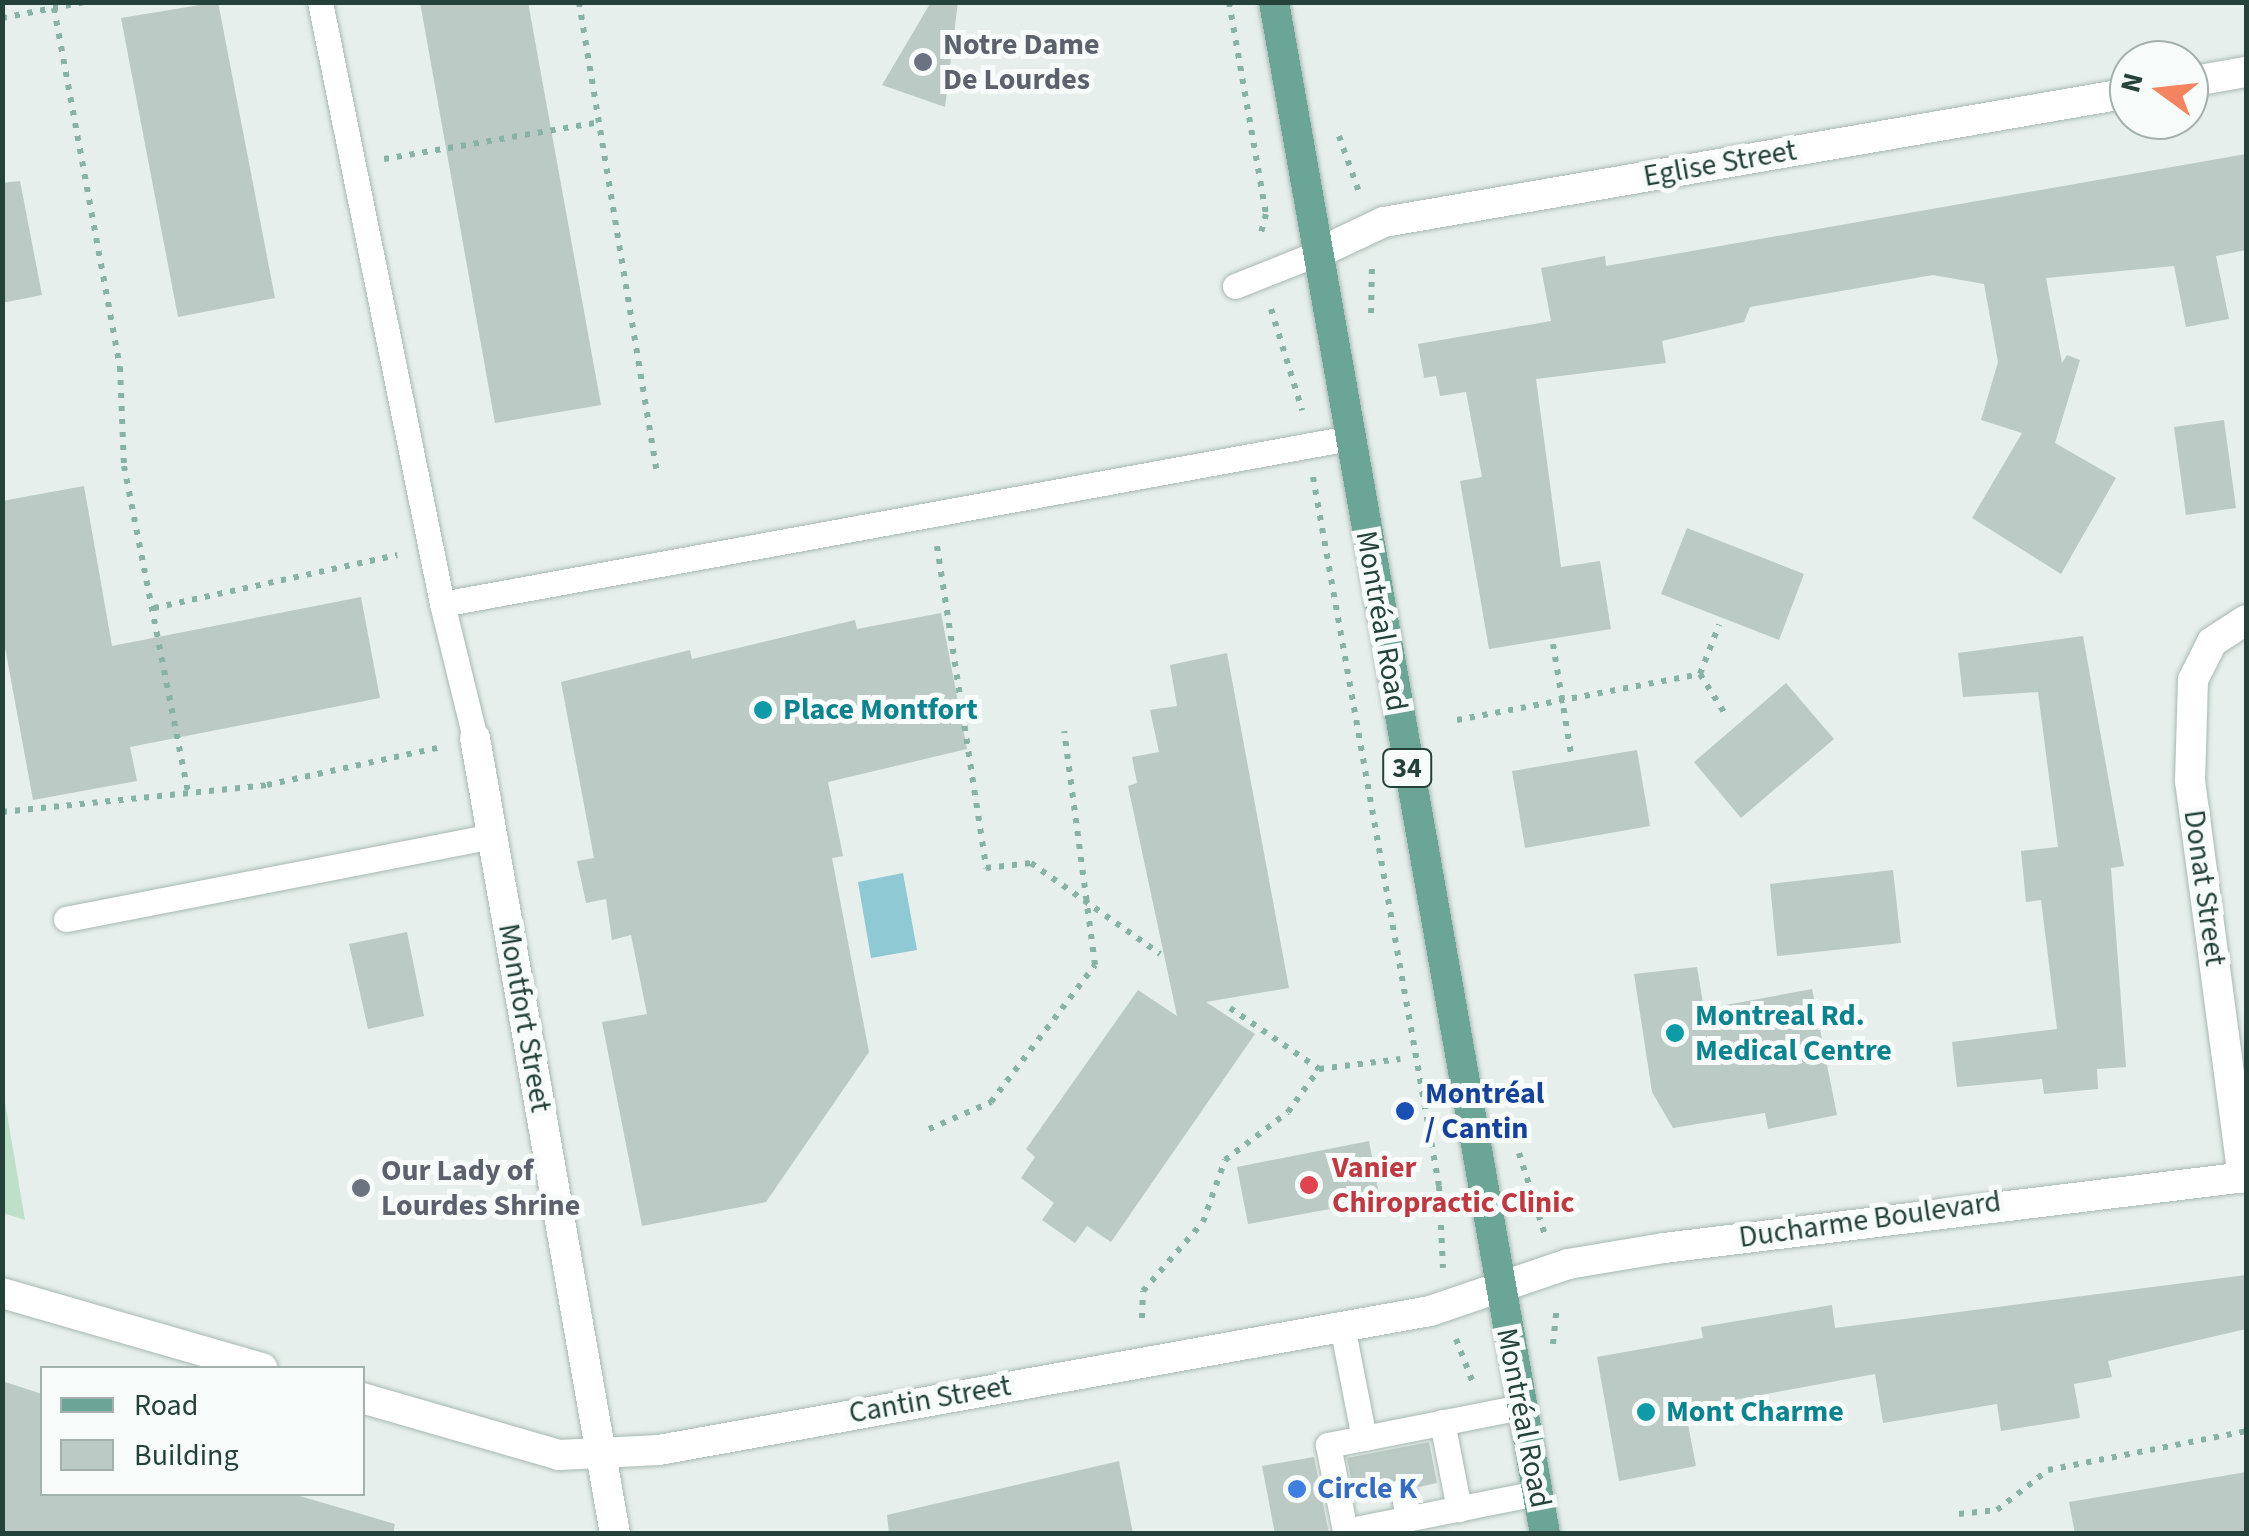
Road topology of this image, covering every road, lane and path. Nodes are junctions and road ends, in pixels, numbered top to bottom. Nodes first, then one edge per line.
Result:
1 (84, 2) edge
2 (320, 2) edge
3 (579, 2) edge
4 (1230, 2) edge
5 (1274, 2) edge
6 (54, 8) junction
7 (2, 18) edge
8 (2246, 72) edge
9 (2209, 78) edge
10 (2109, 95) edge
11 (600, 122) junction
12 (353, 164) junction
13 (1261, 250) dead end
14 (1318, 253) junction
15 (1235, 286) dead end
16 (1274, 329) dead end
17 (1349, 438) junction
18 (1308, 445) junction
19 (656, 469) dead end
20 (932, 514) junction
21 (431, 548) junction
22 (442, 604) junction
23 (154, 608) junction
24 (2246, 620) edge
25 (1719, 625) dead end
26 (1553, 644) dead end
27 (1700, 674) junction
28 (1562, 700) junction
29 (1727, 717) dead end
30 (1457, 720) dead end
31 (1064, 731) dead end
32 (475, 738) junction
33 (1571, 754) dead end
34 (189, 796) junction
35 (2, 812) edge
36 (492, 836) junction
37 (1084, 902) junction
38 (66, 918) dead end
39 (1160, 954) dead end
40 (1230, 1008) dead end
41 (1400, 1059) dead end
42 (1318, 1069) junction
43 (929, 1129) dead end
44 (2245, 1178) edge
45 (1443, 1266) dead end
46 (1499, 1289) junction
47 (2, 1293) edge
48 (1142, 1318) dead end
49 (1342, 1326) junction
50 (255, 1366) edge
51 (365, 1399) edge
52 (1520, 1407) junction
53 (1442, 1422) junction
54 (2246, 1431) edge
55 (1364, 1438) junction
56 (602, 1456) junction
57 (1404, 1490) dead end
58 (1538, 1494) junction
59 (1459, 1509) junction
60 (1960, 1514) dead end
61 (1408, 1518) junction
62 (615, 1534) edge
63 (1545, 1534) edge

1 - 6 path
2 - 12 lane
3 - 11 path
4 - 13 path
5 - 14 main road, Montréal Road / 34
6 - 7 path
6 - 23 path
8 - 9 street
10 - 14 street, Eglise Street
11 - 12 path
11 - 19 path
12 - 21 lane
14 - 15 lane
14 - 17 main road, Montréal Road / 34
16 - 18 path
17 - 18 lane
17 - 46 main road, Montréal Road / 34
18 - 20 lane
18 - 45 path
20 - 22 lane
20 - 37 path
21 - 22 lane
21 - 23 path
22 - 32 lane
23 - 34 path
24 - 44 street, Donat Street
25 - 27 path
26 - 28 path
27 - 28 path
27 - 29 path
28 - 30 path
28 - 33 path
31 - 37 path
32 - 34 path
32 - 36 street, Montfort Street
34 - 35 path
36 - 38 lane
36 - 56 street, Montfort Street
37 - 39 path
37 - 43 path
40 - 42 path
41 - 42 path
42 - 48 path
44 - 46 street, Ducharme Boulevard
46 - 49 street, Cantin Street
46 - 52 main road, Montréal Road / 34
47 - 50 street
49 - 55 lane
49 - 56 street, Cantin Street
51 - 56 street, Cantin Street
52 - 53 lane
52 - 58 main road, Montréal Road / 34
53 - 55 lane
53 - 59 lane
54 - 60 path
55 - 61 lane
56 - 62 street, Montfort Street
57 - 61 lane
58 - 59 lane
58 - 63 main road, Montréal Road / 34
59 - 61 lane

